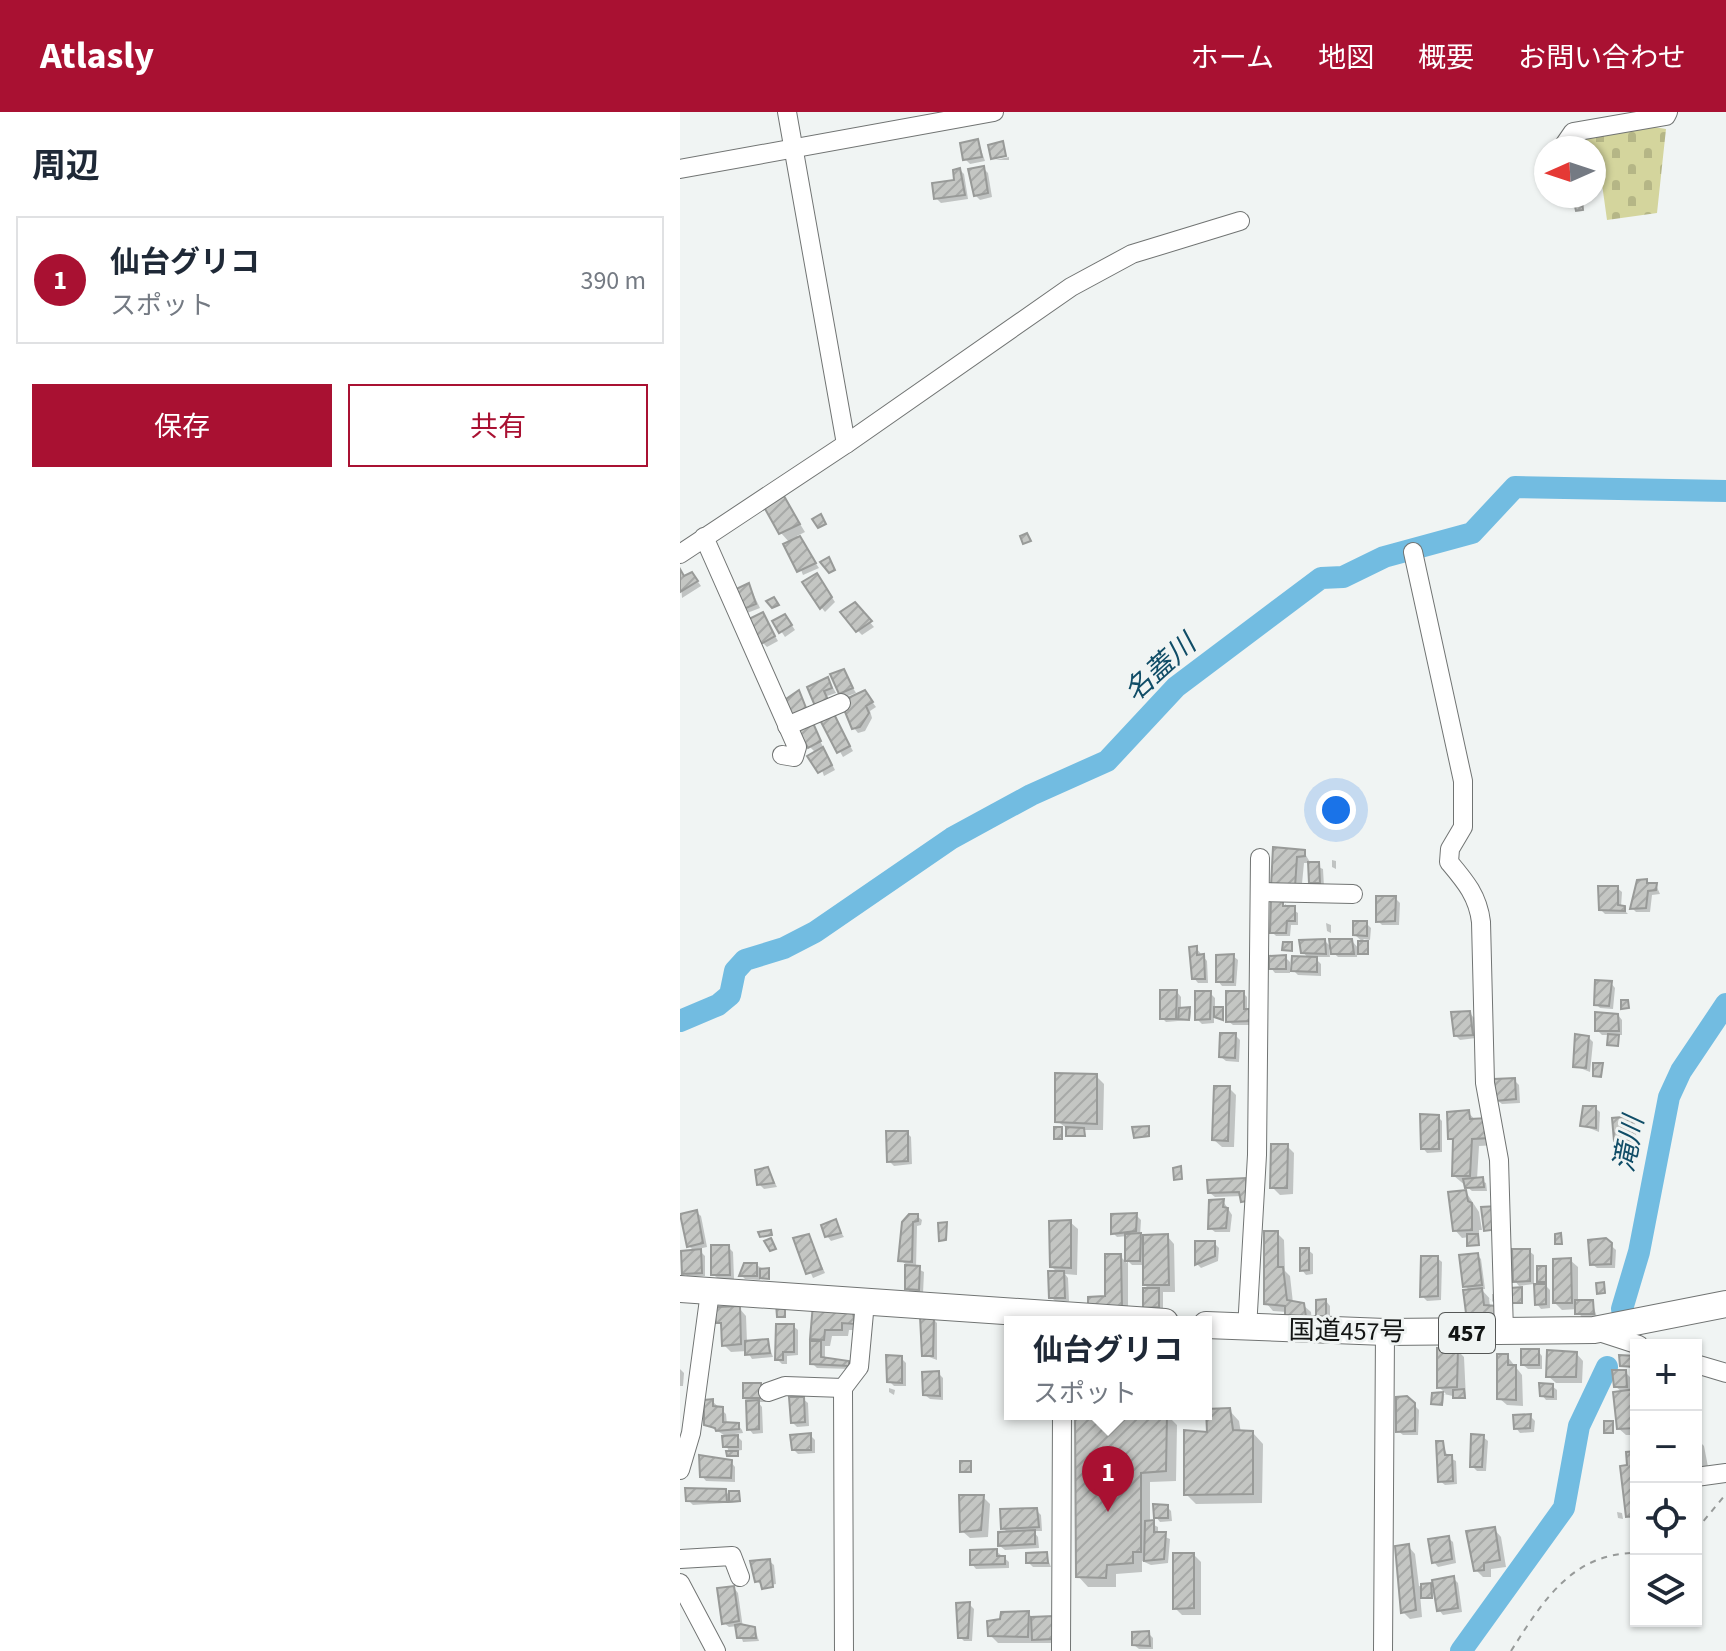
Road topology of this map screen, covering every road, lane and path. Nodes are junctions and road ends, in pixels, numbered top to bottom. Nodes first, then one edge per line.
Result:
1 (787, 112) edge
2 (994, 112) edge
3 (1668, 112) edge
4 (1570, 136) edge
5 (794, 151) junction
6 (680, 169) edge
7 (1240, 221) dead end
8 (846, 444) junction
9 (704, 537) junction
10 (1413, 552) dead end
11 (680, 554) edge
12 (841, 703) dead end
13 (787, 726) junction
14 (782, 755) dead end
15 (1260, 858) dead end
16 (1261, 892) junction
17 (1353, 894) dead end
18 (680, 1289) edge
19 (710, 1292) junction
20 (865, 1302) junction
21 (1726, 1304) edge
22 (1037, 1316) edge
23 (1212, 1326) edge
24 (1247, 1329) junction
25 (1594, 1330) junction
26 (1385, 1332) junction
27 (1504, 1332) junction
28 (1630, 1342) edge
29 (1702, 1366) edge
30 (1726, 1373) edge
31 (843, 1388) junction
32 (768, 1392) dead end
33 (1062, 1420) edge
34 (680, 1470) edge
35 (1726, 1473) edge
36 (1702, 1476) edge
37 (1726, 1494) edge
38 (1702, 1523) edge
39 (1630, 1554) edge
40 (680, 1559) edge
41 (740, 1577) dead end
42 (680, 1583) edge
43 (716, 1651) edge
44 (844, 1651) edge
45 (1061, 1651) edge
46 (1383, 1651) edge
47 (1511, 1651) edge

1 - 5 street
2 - 5 street
3 - 4 street
5 - 6 street
5 - 8 street
7 - 8 street
8 - 9 street
9 - 11 street
9 - 13 street
10 - 27 street
12 - 13 street
13 - 14 street
15 - 16 street
16 - 17 street
16 - 24 street
18 - 19 highway
19 - 20 highway
19 - 34 street
20 - 22 highway
20 - 31 street
21 - 25 highway, 国道457号 / 457
23 - 24 highway, 国道457号 / 457
24 - 26 highway, 国道457号 / 457
25 - 27 highway, 国道457号 / 457
25 - 28 street
26 - 27 highway, 国道457号 / 457
26 - 46 street
29 - 30 street
31 - 32 street
31 - 44 street
33 - 45 street
35 - 36 street
37 - 38 path
39 - 47 path
40 - 41 street
42 - 43 street

